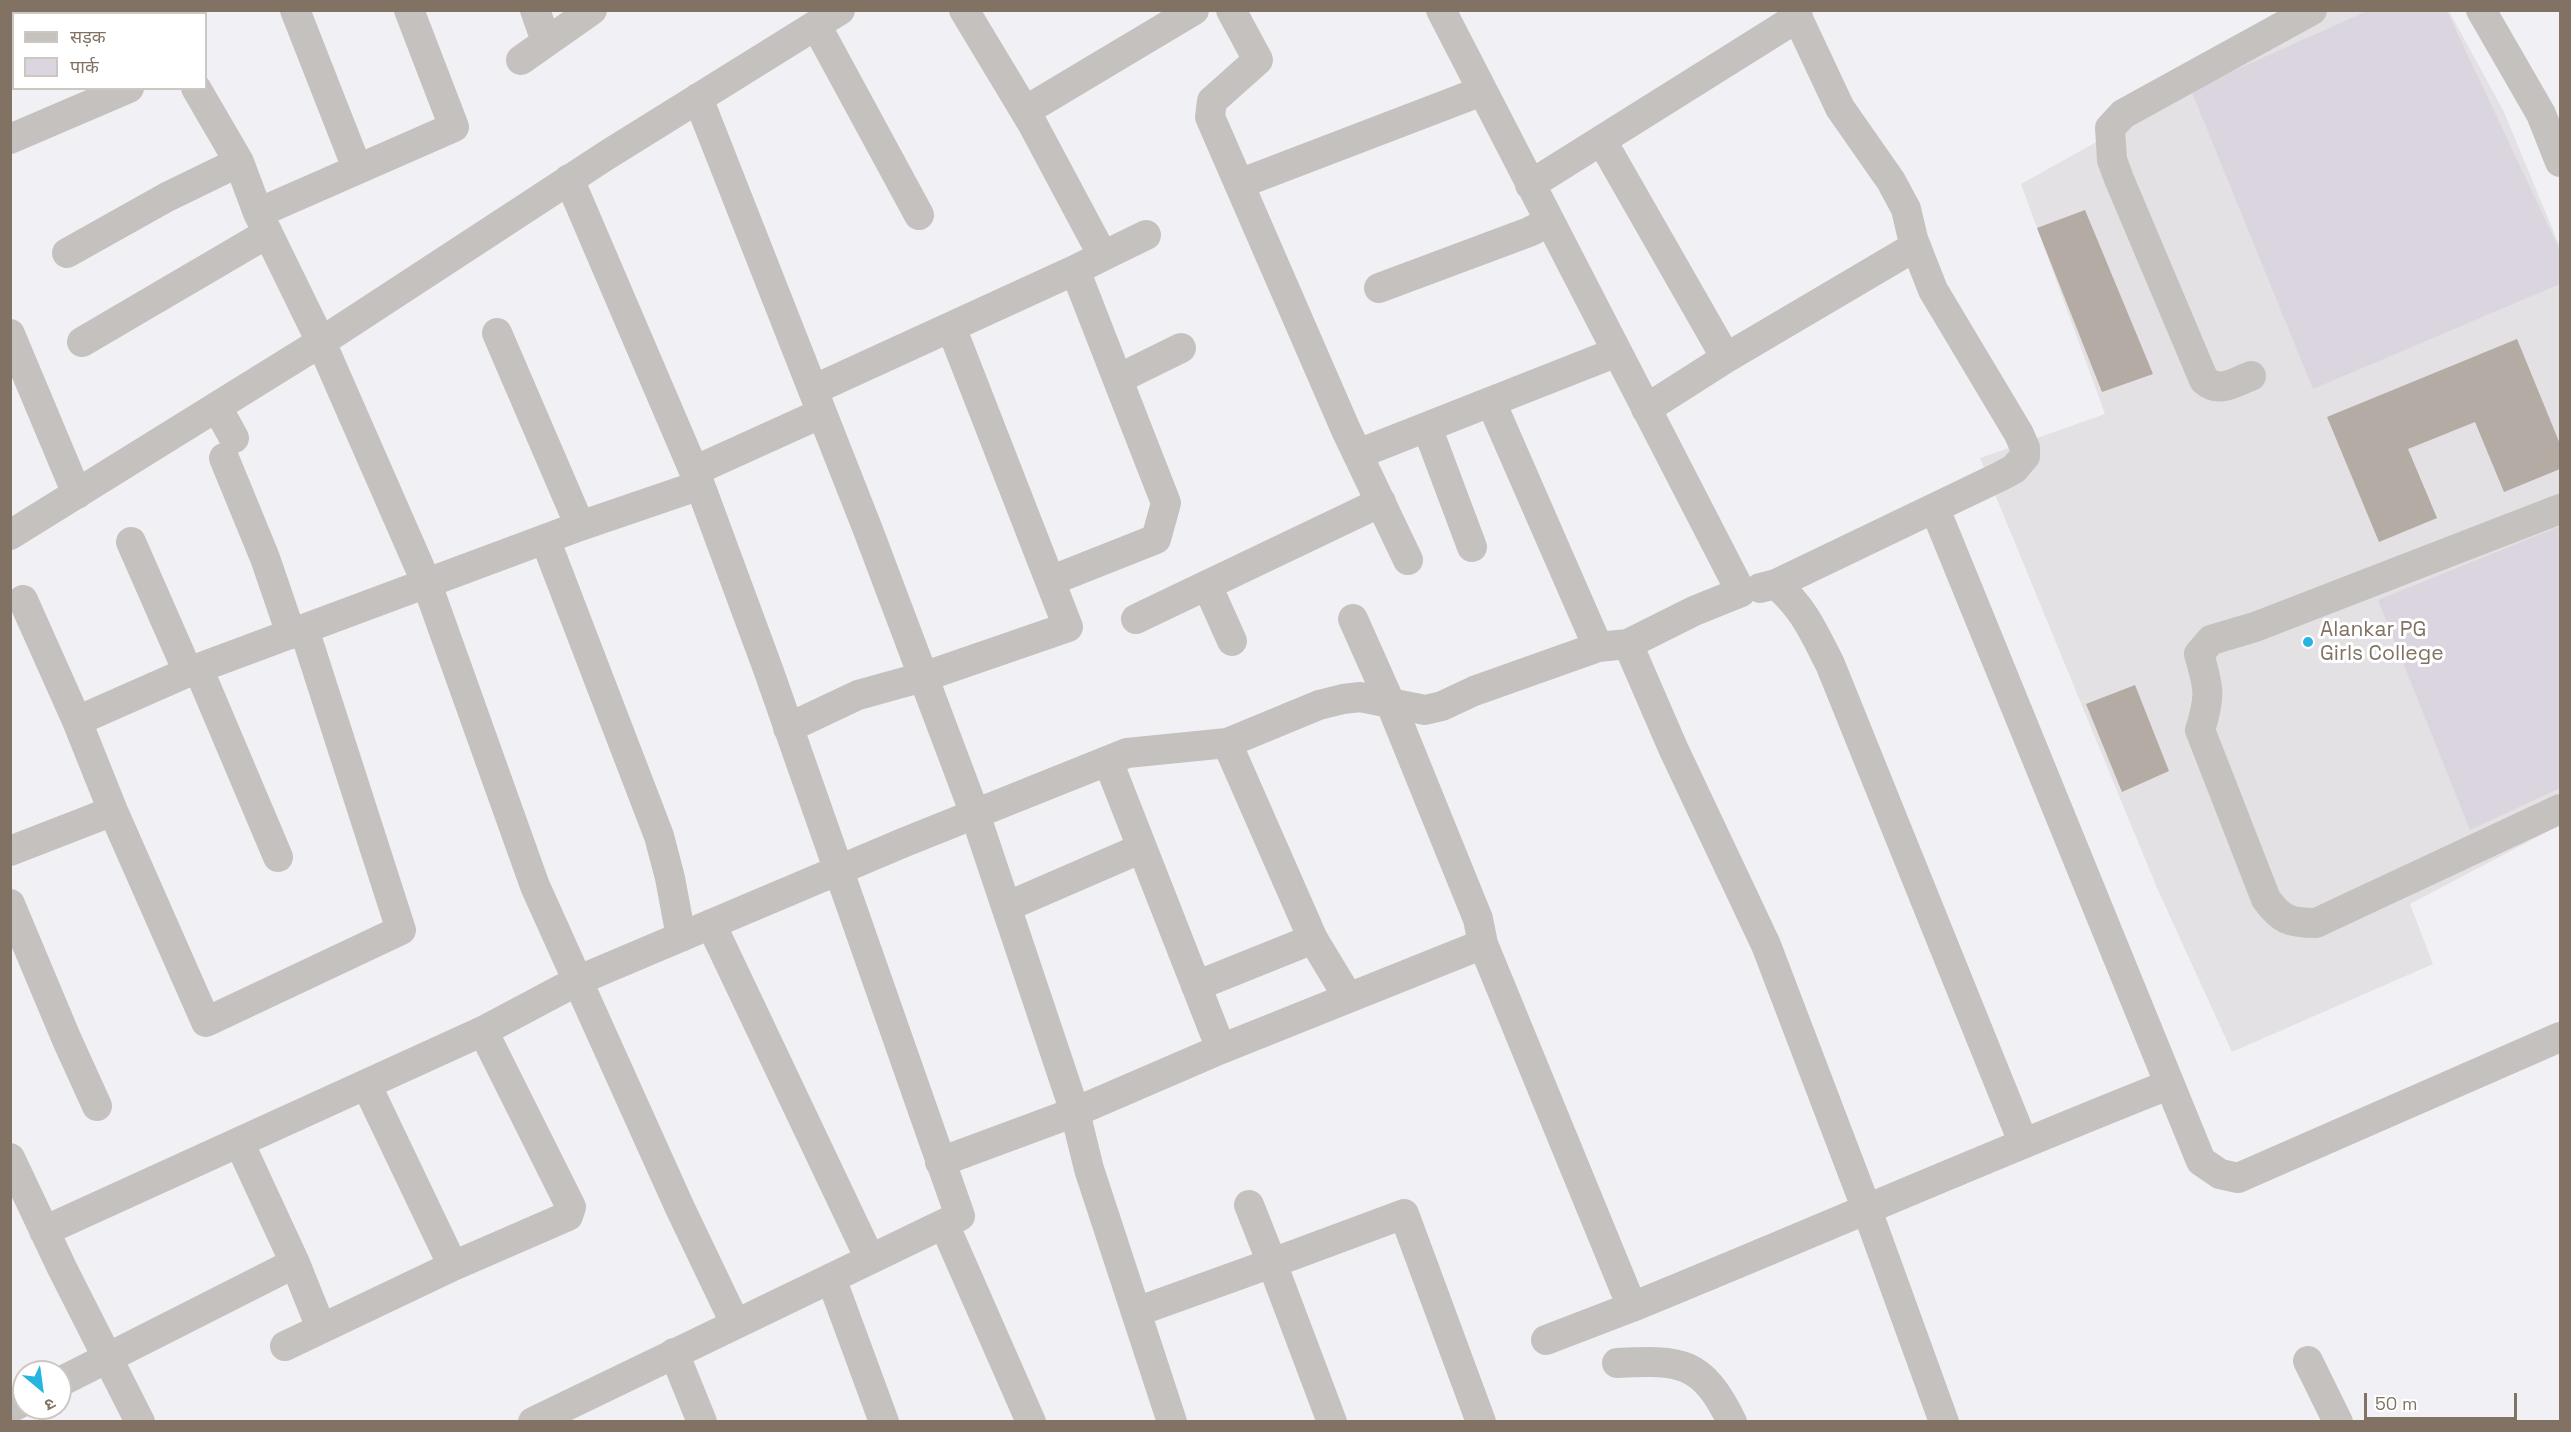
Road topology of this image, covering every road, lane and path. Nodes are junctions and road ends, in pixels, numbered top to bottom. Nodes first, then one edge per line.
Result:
1 (295, 10) edge
2 (409, 10) edge
3 (535, 10) edge
4 (592, 10) edge
5 (964, 10) edge
6 (1194, 10) edge
7 (1231, 10) edge
8 (1441, 10) edge
9 (2312, 10) edge
10 (2481, 10) edge
11 (1796, 14) edge
12 (828, 18) edge
13 (546, 41) junction
14 (521, 60) dead end
15 (124, 90) edge
16 (197, 90) edge
17 (1482, 91) junction
18 (698, 98) junction
19 (1025, 111) junction
20 (2551, 111) edge
21 (10, 139) edge
22 (1602, 141) junction
23 (239, 162) junction
24 (2560, 162) edge
25 (357, 168) junction
26 (569, 180) junction
27 (1239, 183) junction
28 (1530, 185) junction
29 (919, 215) dead end
30 (1549, 222) junction
31 (263, 223) junction
32 (1146, 235) dead end
33 (1916, 246) junction
34 (67, 253) dead end
35 (1103, 256) junction
36 (1075, 270) junction
37 (1379, 288) dead end
38 (951, 327) junction
39 (497, 333) dead end
40 (10, 334) edge
41 (82, 342) dead end
42 (321, 342) junction
43 (1181, 348) dead end
44 (1617, 352) junction
45 (1726, 358) junction
46 (2251, 376) dead end
47 (1118, 379) junction
48 (818, 402) junction
49 (1491, 402) junction
50 (217, 407) junction
51 (1646, 409) junction
52 (1427, 427) junction
53 (1358, 454) junction
54 (697, 478) junction
55 (77, 494) junction
56 (1381, 502) junction
57 (1935, 509) junction
58 (2560, 509) edge
59 (580, 526) junction
60 (10, 535) edge
61 (545, 539) junction
62 (131, 542) dead end
63 (1472, 547) dead end
64 (1408, 560) dead end
65 (1050, 581) junction
66 (427, 584) junction
67 (1776, 584) junction
68 (1207, 585) junction
69 (1741, 592) junction
70 (23, 600) dead end
71 (1136, 619) dead end
72 (1353, 619) dead end
73 (297, 631) junction
74 (1232, 641) dead end
75 (1628, 644) junction
76 (1598, 646) junction
77 (193, 670) junction
78 (923, 677) junction
79 (1390, 702) junction
80 (77, 721) junction
81 (788, 728) junction
82 (1227, 743) junction
83 (1108, 761) junction
84 (2560, 809) edge
85 (113, 811) junction
86 (975, 814) junction
87 (1142, 848) junction
88 (10, 851) edge
89 (278, 857) dead end
90 (837, 871) junction
91 (10, 904) edge
92 (1006, 907) junction
93 (711, 924) junction
94 (681, 937) junction
95 (1313, 939) junction
96 (1483, 944) junction
97 (579, 980) junction
98 (1196, 986) junction
99 (1348, 997) junction
100 (483, 1031) junction
101 (2560, 1037) edge
102 (1221, 1049) junction
103 (366, 1084) junction
104 (2168, 1085) junction
105 (98, 1107) dead end
106 (1075, 1112) junction
107 (239, 1142) junction
108 (2023, 1142) junction
109 (10, 1158) edge
110 (940, 1162) junction
111 (1249, 1205) dead end
112 (1867, 1210) junction
113 (944, 1224) junction
114 (44, 1231) junction
115 (870, 1259) junction
116 (295, 1263) junction
117 (1272, 1263) junction
118 (453, 1266) junction
119 (831, 1278) junction
120 (1632, 1307) junction
121 (1136, 1312) junction
122 (735, 1323) junction
123 (327, 1326) junction
124 (1546, 1340) dead end
125 (285, 1346) dead end
126 (674, 1353) junction
127 (108, 1358) junction
128 (2308, 1361) dead end
129 (1617, 1363) dead end
130 (72, 1376) edge
131 (140, 1422) edge
132 (533, 1422) edge
133 (702, 1422) edge
134 (884, 1422) edge
135 (1031, 1422) edge
136 (1172, 1422) edge
137 (1332, 1422) edge
138 (1481, 1422) edge
139 (1732, 1422) edge
140 (1944, 1422) edge
141 (2338, 1422) edge

1 - 25 street
2 - 25 street
3 - 13 street
4 - 13 street
5 - 19 street
6 - 19 street
7 - 27 street
8 - 17 street
9 - 46 street
10 - 20 street
11 - 22 street
11 - 33 street
12 - 18 street
12 - 29 street
13 - 14 street
15 - 21 street
16 - 23 street
17 - 27 street
17 - 28 street
18 - 26 street
18 - 48 street
19 - 35 street
20 - 24 street
22 - 28 street
22 - 45 street
23 - 31 street
23 - 34 street
25 - 31 street
26 - 42 street
26 - 54 street
27 - 53 street
28 - 30 street
30 - 37 street
30 - 44 street
31 - 41 street
31 - 42 street
32 - 35 street
33 - 45 street
33 - 57 street
35 - 36 street
36 - 38 street
36 - 47 street
38 - 48 street
38 - 65 street
39 - 59 street
40 - 55 street
42 - 50 street
42 - 66 street
43 - 47 street
44 - 49 street
44 - 51 street
45 - 51 street
47 - 65 street
48 - 54 street
48 - 78 street
49 - 52 street
49 - 76 street
50 - 55 street
50 - 73 street
51 - 69 street
52 - 53 street
52 - 63 street
53 - 56 street
54 - 59 street
54 - 81 street
55 - 60 street
56 - 64 street
56 - 68 street
57 - 67 street
57 - 104 street
58 - 84 street
59 - 61 street
61 - 66 street
61 - 94 street
62 - 77 street
65 - 78 street
66 - 73 street
66 - 97 street
67 - 69 street
67 - 108 street
68 - 71 street
68 - 74 street
69 - 75 street
70 - 80 street
72 - 79 street
73 - 77 street
73 - 85 street
75 - 76 street
75 - 112 street
76 - 79 street
77 - 80 street
77 - 89 street
78 - 81 street
78 - 86 street
79 - 82 street
79 - 96 street
80 - 85 street
81 - 90 street
82 - 83 street
82 - 95 street
83 - 86 street
83 - 87 street
85 - 88 street
86 - 90 street
86 - 92 street
87 - 92 street
87 - 98 street
90 - 93 street
90 - 110 street
91 - 105 street
92 - 106 street
93 - 94 street
93 - 115 street
94 - 97 street
95 - 98 street
95 - 99 street
96 - 99 street
96 - 120 street
97 - 100 street
97 - 122 street
98 - 102 street
99 - 102 street
100 - 103 street
100 - 118 street
101 - 104 street
102 - 106 street
103 - 107 street
103 - 118 street
104 - 108 street
106 - 110 street
106 - 121 street
107 - 114 street
107 - 116 street
108 - 112 street
109 - 114 street
110 - 113 street
111 - 117 street
112 - 120 street
112 - 140 street
113 - 115 street
113 - 135 street
114 - 127 street
115 - 119 street
116 - 123 street
116 - 127 street
117 - 121 street
117 - 137 street
117 - 138 street
118 - 123 street
119 - 122 street
119 - 134 street
120 - 124 street
121 - 136 street
122 - 126 street
123 - 125 street
126 - 132 street
126 - 133 street
127 - 130 street
127 - 131 street
128 - 141 street
129 - 139 street

